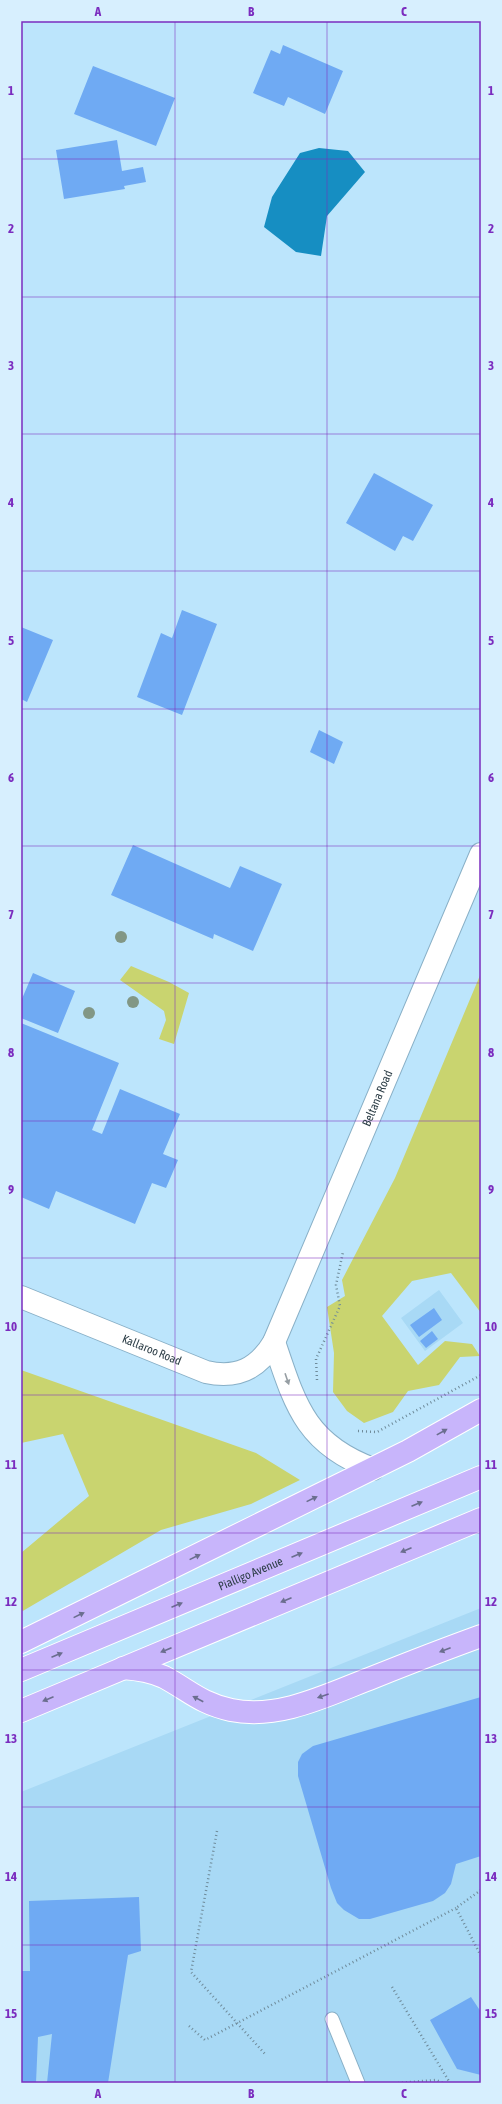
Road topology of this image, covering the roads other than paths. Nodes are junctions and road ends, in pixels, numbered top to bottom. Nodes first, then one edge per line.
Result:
1 (481, 854) edge
2 (21, 1297) edge
3 (274, 1342) junction
4 (481, 1410) edge
5 (373, 1469) junction
6 (481, 1478) edge
7 (481, 1519) edge
8 (481, 1636) edge
9 (21, 1642) edge
10 (123, 1668) junction
11 (21, 1670) edge
12 (21, 1711) edge
13 (332, 2019) dead end
14 (358, 2083) edge

1 - 3 street, Beltana Road
2 - 3 street, Kallaroo Road
3 -> 5 street
5 -> 4 main road
9 -> 5 main road
11 -> 6 main road, Pialligo Avenue
7 -> 10 main road
8 -> 10 main road
10 -> 12 main road
13 - 14 lane

